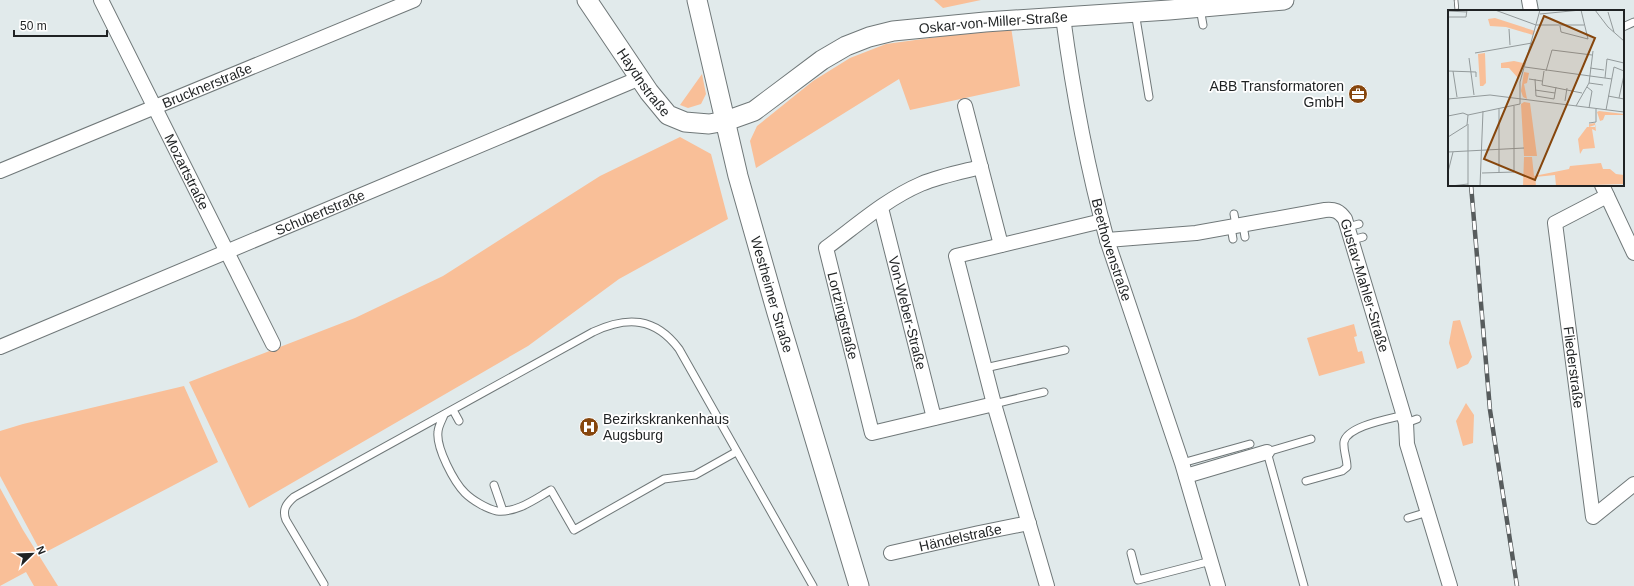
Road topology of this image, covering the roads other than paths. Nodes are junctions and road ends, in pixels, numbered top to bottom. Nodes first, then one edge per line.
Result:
1 (101, 0) edge
2 (414, 0) edge
3 (587, 0) edge
4 (697, 0) edge
5 (1284, 0) edge
6 (1529, 0) edge
7 (1531, 10) edge
8 (1135, 12) junction
9 (1063, 17) junction
10 (1634, 22) edge
11 (1624, 27) edge
12 (640, 78) junction
13 (1149, 97) dead end
14 (156, 106) junction
15 (965, 106) dead end
16 (726, 121) junction
17 (981, 167) junction
18 (0, 171) edge
19 (1604, 191) edge
20 (881, 208) junction
21 (1102, 220) junction
22 (1107, 240) junction
23 (1000, 246) junction
24 (228, 251) junction
25 (1634, 253) edge
26 (273, 344) dead end
27 (0, 347) edge
28 (1065, 350) dead end
29 (985, 368) junction
30 (1044, 392) dead end
31 (994, 404) junction
32 (453, 410) junction
33 (444, 415) junction
34 (934, 418) junction
35 (1409, 419) junction
36 (459, 421) dead end
37 (1311, 439) dead end
38 (1250, 444) dead end
39 (736, 452) junction
40 (1267, 452) junction
41 (1184, 470) junction
42 (1306, 481) dead end
43 (1634, 484) edge
44 (494, 485) dead end
45 (503, 511) junction
46 (1428, 512) junction
47 (1408, 518) dead end
48 (1029, 523) junction
49 (891, 553) dead end
50 (1132, 553) dead end
51 (1211, 561) junction
52 (324, 584) dead end
53 (813, 586) edge
54 (859, 586) edge
55 (1047, 586) edge
56 (1218, 586) edge
57 (1304, 586) edge
58 (1450, 586) edge

1 - 14 street, Mozartstraße
2 - 14 street, Brucknerstraße
3 - 12 street, Haydnstraße
4 - 16 street, Westheimer Straße
5 - 8 street, Oskar-von-Miller-Straße
6 - 7 street
8 - 9 street, Oskar-von-Miller-Straße
8 - 13 lane
9 - 16 street, Oskar-von-Miller-Straße
9 - 21 street, Beethovenstraße
10 - 11 lane
12 - 16 street, Haydnstraße
12 - 24 street, Schubertstraße
14 - 18 street, Brucknerstraße
14 - 24 street, Mozartstraße
15 - 17 street
16 - 54 street, Westheimer Straße
17 - 20 street, Lortzingstraße
17 - 23 street
19 - 25 street
19 - 43 street, Fliederstraße
20 - 34 street, Von-Weber-Straße
20 - 34 street, Lortzingstraße
21 - 22 street, Beethovenstraße
21 - 23 street
22 - 35 street, Gustav-Mahler-Straße
22 - 41 street, Beethovenstraße
23 - 29 street
24 - 26 street, Mozartstraße
24 - 27 street, Schubertstraße
28 - 29 lane
29 - 31 street
30 - 31 lane
31 - 34 street, Lortzingstraße
31 - 48 street
32 - 33 lane
32 - 36 lane
32 - 39 lane
33 - 45 lane
33 - 52 lane
35 - 42 lane
35 - 46 street, Gustav-Mahler-Straße
37 - 40 lane
38 - 41 lane
39 - 45 lane
39 - 53 lane
40 - 41 street
40 - 57 lane
41 - 51 street, Beethovenstraße
44 - 45 lane
46 - 47 lane
46 - 58 street, Gustav-Mahler-Straße
48 - 49 street, Händelstraße
48 - 55 street
50 - 51 lane
51 - 56 street, Beethovenstraße

